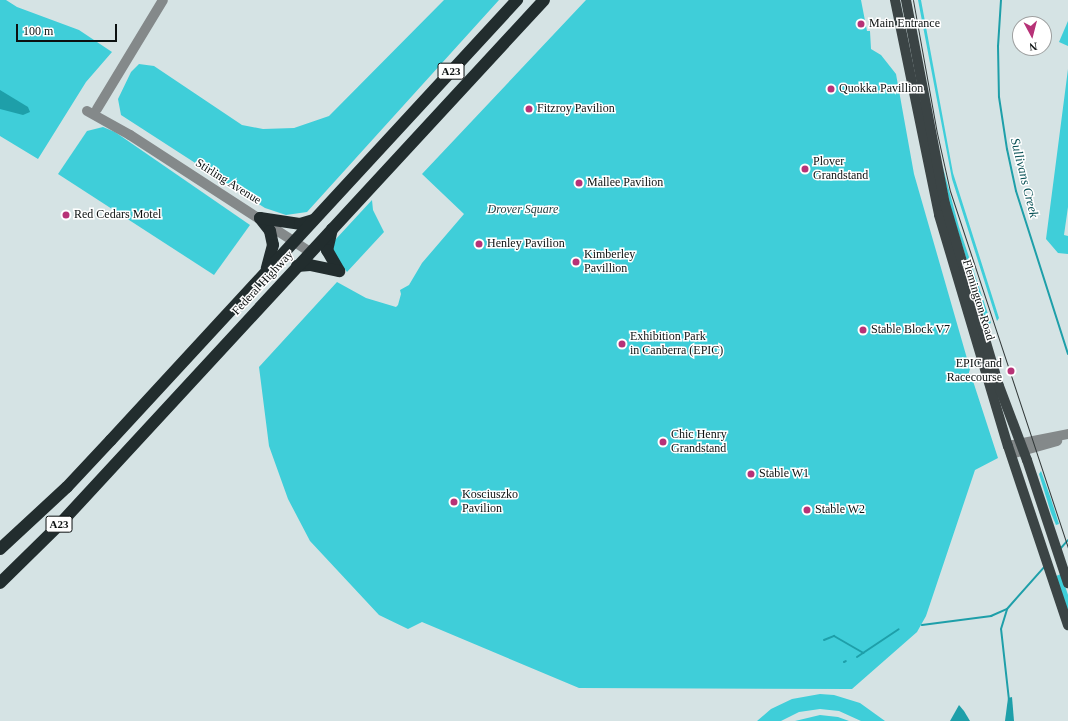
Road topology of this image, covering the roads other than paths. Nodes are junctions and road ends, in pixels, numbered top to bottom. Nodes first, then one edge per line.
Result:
1 (163, 0) edge
2 (517, 0) edge
3 (544, 0) edge
4 (895, 0) edge
5 (906, 0) edge
6 (260, 218) junction
7 (313, 220) junction
8 (333, 228) junction
9 (294, 241) junction
10 (310, 252) junction
11 (297, 266) junction
12 (266, 271) junction
13 (964, 279) junction
14 (122, 427) junction
15 (1068, 436) edge
16 (135, 441) junction
17 (1022, 446) junction
18 (1010, 450) junction
19 (0, 549) edge
20 (0, 583) edge
21 (1068, 583) edge
22 (1068, 625) edge

1 - 6 street, Stirling Avenue
2 - 7 highway, Federal Highway / A23
3 - 8 highway, Federal Highway / A23
4 - 13 main road, Flemington Road
5 - 13 main road, Flemington Road
6 - 7 highway
6 - 9 street, Stirling Avenue
6 - 12 highway
7 - 9 highway, Federal Highway / A23
8 - 10 highway, Federal Highway / A23
8 - 11 highway
9 - 10 street, Stirling Avenue
9 - 12 highway, Federal Highway / A23
10 - 11 highway, Federal Highway / A23
11 - 16 highway, Federal Highway / A23
12 - 14 highway, Federal Highway / A23
13 - 17 main road, Flemington Road
13 - 18 main road, Flemington Road
14 - 16 highway
14 - 19 highway, Federal Highway / A23
15 - 17 street
16 - 20 highway, Federal Highway / A23
17 - 18 street
17 - 21 main road, Flemington Road
18 - 22 main road, Flemington Road

